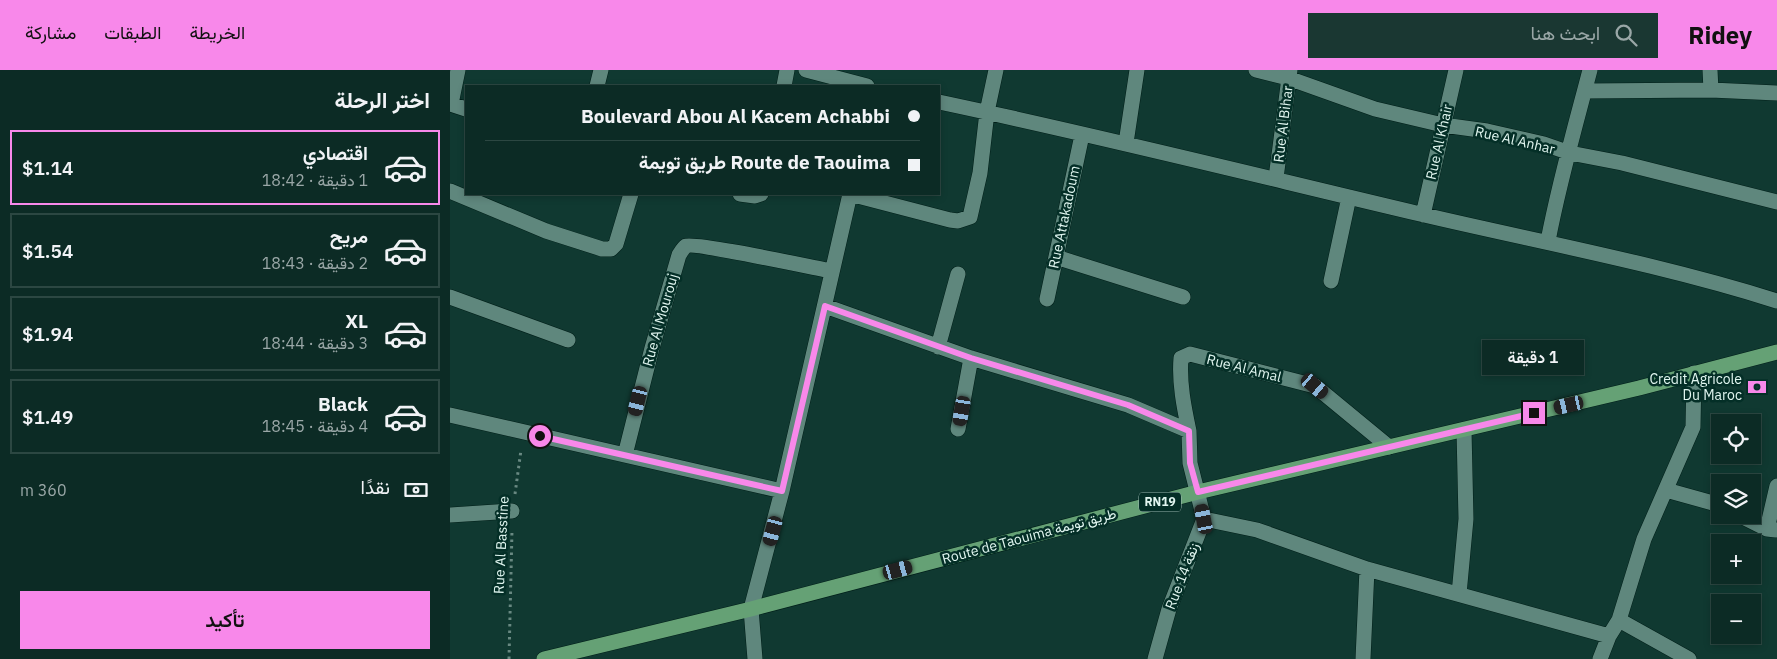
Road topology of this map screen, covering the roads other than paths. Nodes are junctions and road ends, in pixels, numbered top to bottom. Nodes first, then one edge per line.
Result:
1 (458, 70) edge
2 (601, 70) edge
3 (787, 70) edge
4 (806, 70) edge
5 (996, 70) edge
6 (1137, 70) edge
7 (1256, 70) edge
8 (1456, 70) edge
9 (1590, 70) edge
10 (1710, 70) edge
11 (1289, 74) edge
12 (859, 79) edge
13 (597, 85) edge
14 (784, 85) edge
15 (1585, 90) junction
16 (1711, 90) junction
17 (1777, 93) edge
18 (940, 102) edge
19 (451, 104) edge
20 (465, 109) edge
21 (987, 112) junction
22 (1443, 125) junction
23 (1082, 134) junction
24 (1126, 143) junction
25 (1570, 154) junction
26 (1276, 178) junction
27 (450, 191) edge
28 (631, 195) edge
29 (850, 195) edge
30 (854, 195) edge
31 (1349, 197) junction
32 (1777, 202) edge
33 (1423, 215) junction
34 (1548, 241) junction
35 (1056, 257) junction
36 (832, 271) junction
37 (958, 274) dead end
38 (1331, 281) dead end
39 (450, 297) edge
40 (1183, 297) dead end
41 (1047, 299) dead end
42 (1777, 301) edge
43 (825, 306) junction
44 (568, 340) dead end
45 (938, 347) junction
46 (1777, 352) edge
47 (971, 358) junction
48 (1694, 373) junction
49 (450, 415) edge
50 (958, 429) dead end
51 (1464, 430) junction
52 (1188, 437) junction
53 (1389, 447) junction
54 (625, 455) junction
55 (1777, 486) edge
56 (1666, 490) junction
57 (782, 491) junction
58 (1198, 492) junction
59 (1711, 502) edge
60 (512, 510) road end
61 (450, 515) edge
62 (1204, 519) junction
63 (1760, 524) edge
64 (1772, 529) edge
65 (1367, 569) junction
66 (1459, 594) junction
67 (751, 609) junction
68 (1619, 620) junction
69 (1609, 636) junction
70 (758, 658) edge
71 (544, 659) edge
72 (1155, 659) edge
73 (1363, 659) edge
74 (1600, 659) edge
75 (1689, 659) edge

1 - 19 street
2 - 13 street
3 - 14 street
4 - 12 street
5 - 21 street
6 - 24 street
7 - 11 street, Rue Al Anhar
8 - 22 street, Rue Al Khair
9 - 15 street
10 - 16 street
11 - 22 street, Rue Al Anhar
11 - 26 street, Rue Al Bihar
15 - 16 street
15 - 25 street
16 - 17 street
18 - 21 street
19 - 20 street
21 - 23 street
21 - 30 street
22 - 25 street, Rue Al Anhar
22 - 33 street, Rue Al Khair
23 - 24 street
23 - 35 street, Rue Attakadoum
24 - 26 street
25 - 32 street, Rue Al Anhar
25 - 34 street
26 - 31 street
27 - 28 street
29 - 36 street
31 - 33 street
31 - 38 street
33 - 34 street
34 - 42 street
35 - 40 street
35 - 41 street, Rue Attakadoum
36 - 43 street
36 - 54 street, Rue Al Mourouj
37 - 45 street
39 - 44 street
43 - 45 street
43 - 57 street
45 - 47 street
46 - 48 main road, Route de Taouima طريق تويمة / RN19
47 - 50 street
47 - 52 street
48 - 51 main road, Route de Taouima طريق تويمة / RN19
48 - 56 street
49 - 54 street
51 - 53 main road, Route de Taouima طريق تويمة / RN19
51 - 66 street
52 - 53 street, Rue Al Amal
52 - 58 street
53 - 58 main road, Route de Taouima طريق تويمة / RN19
54 - 57 street
55 - 64 street
56 - 59 street
56 - 68 street
57 - 67 street
58 - 62 street
58 - 67 main road, Route de Taouima طريق تويمة / RN19
60 - 61 street
62 - 65 street
62 - 72 street, Rue 14 زنقة
63 - 64 street
65 - 66 street
65 - 73 street
66 - 69 street
67 - 70 street
67 - 71 main road, Route de Taouima طريق تويمة / RN19
68 - 69 street
68 - 75 street
69 - 74 street

